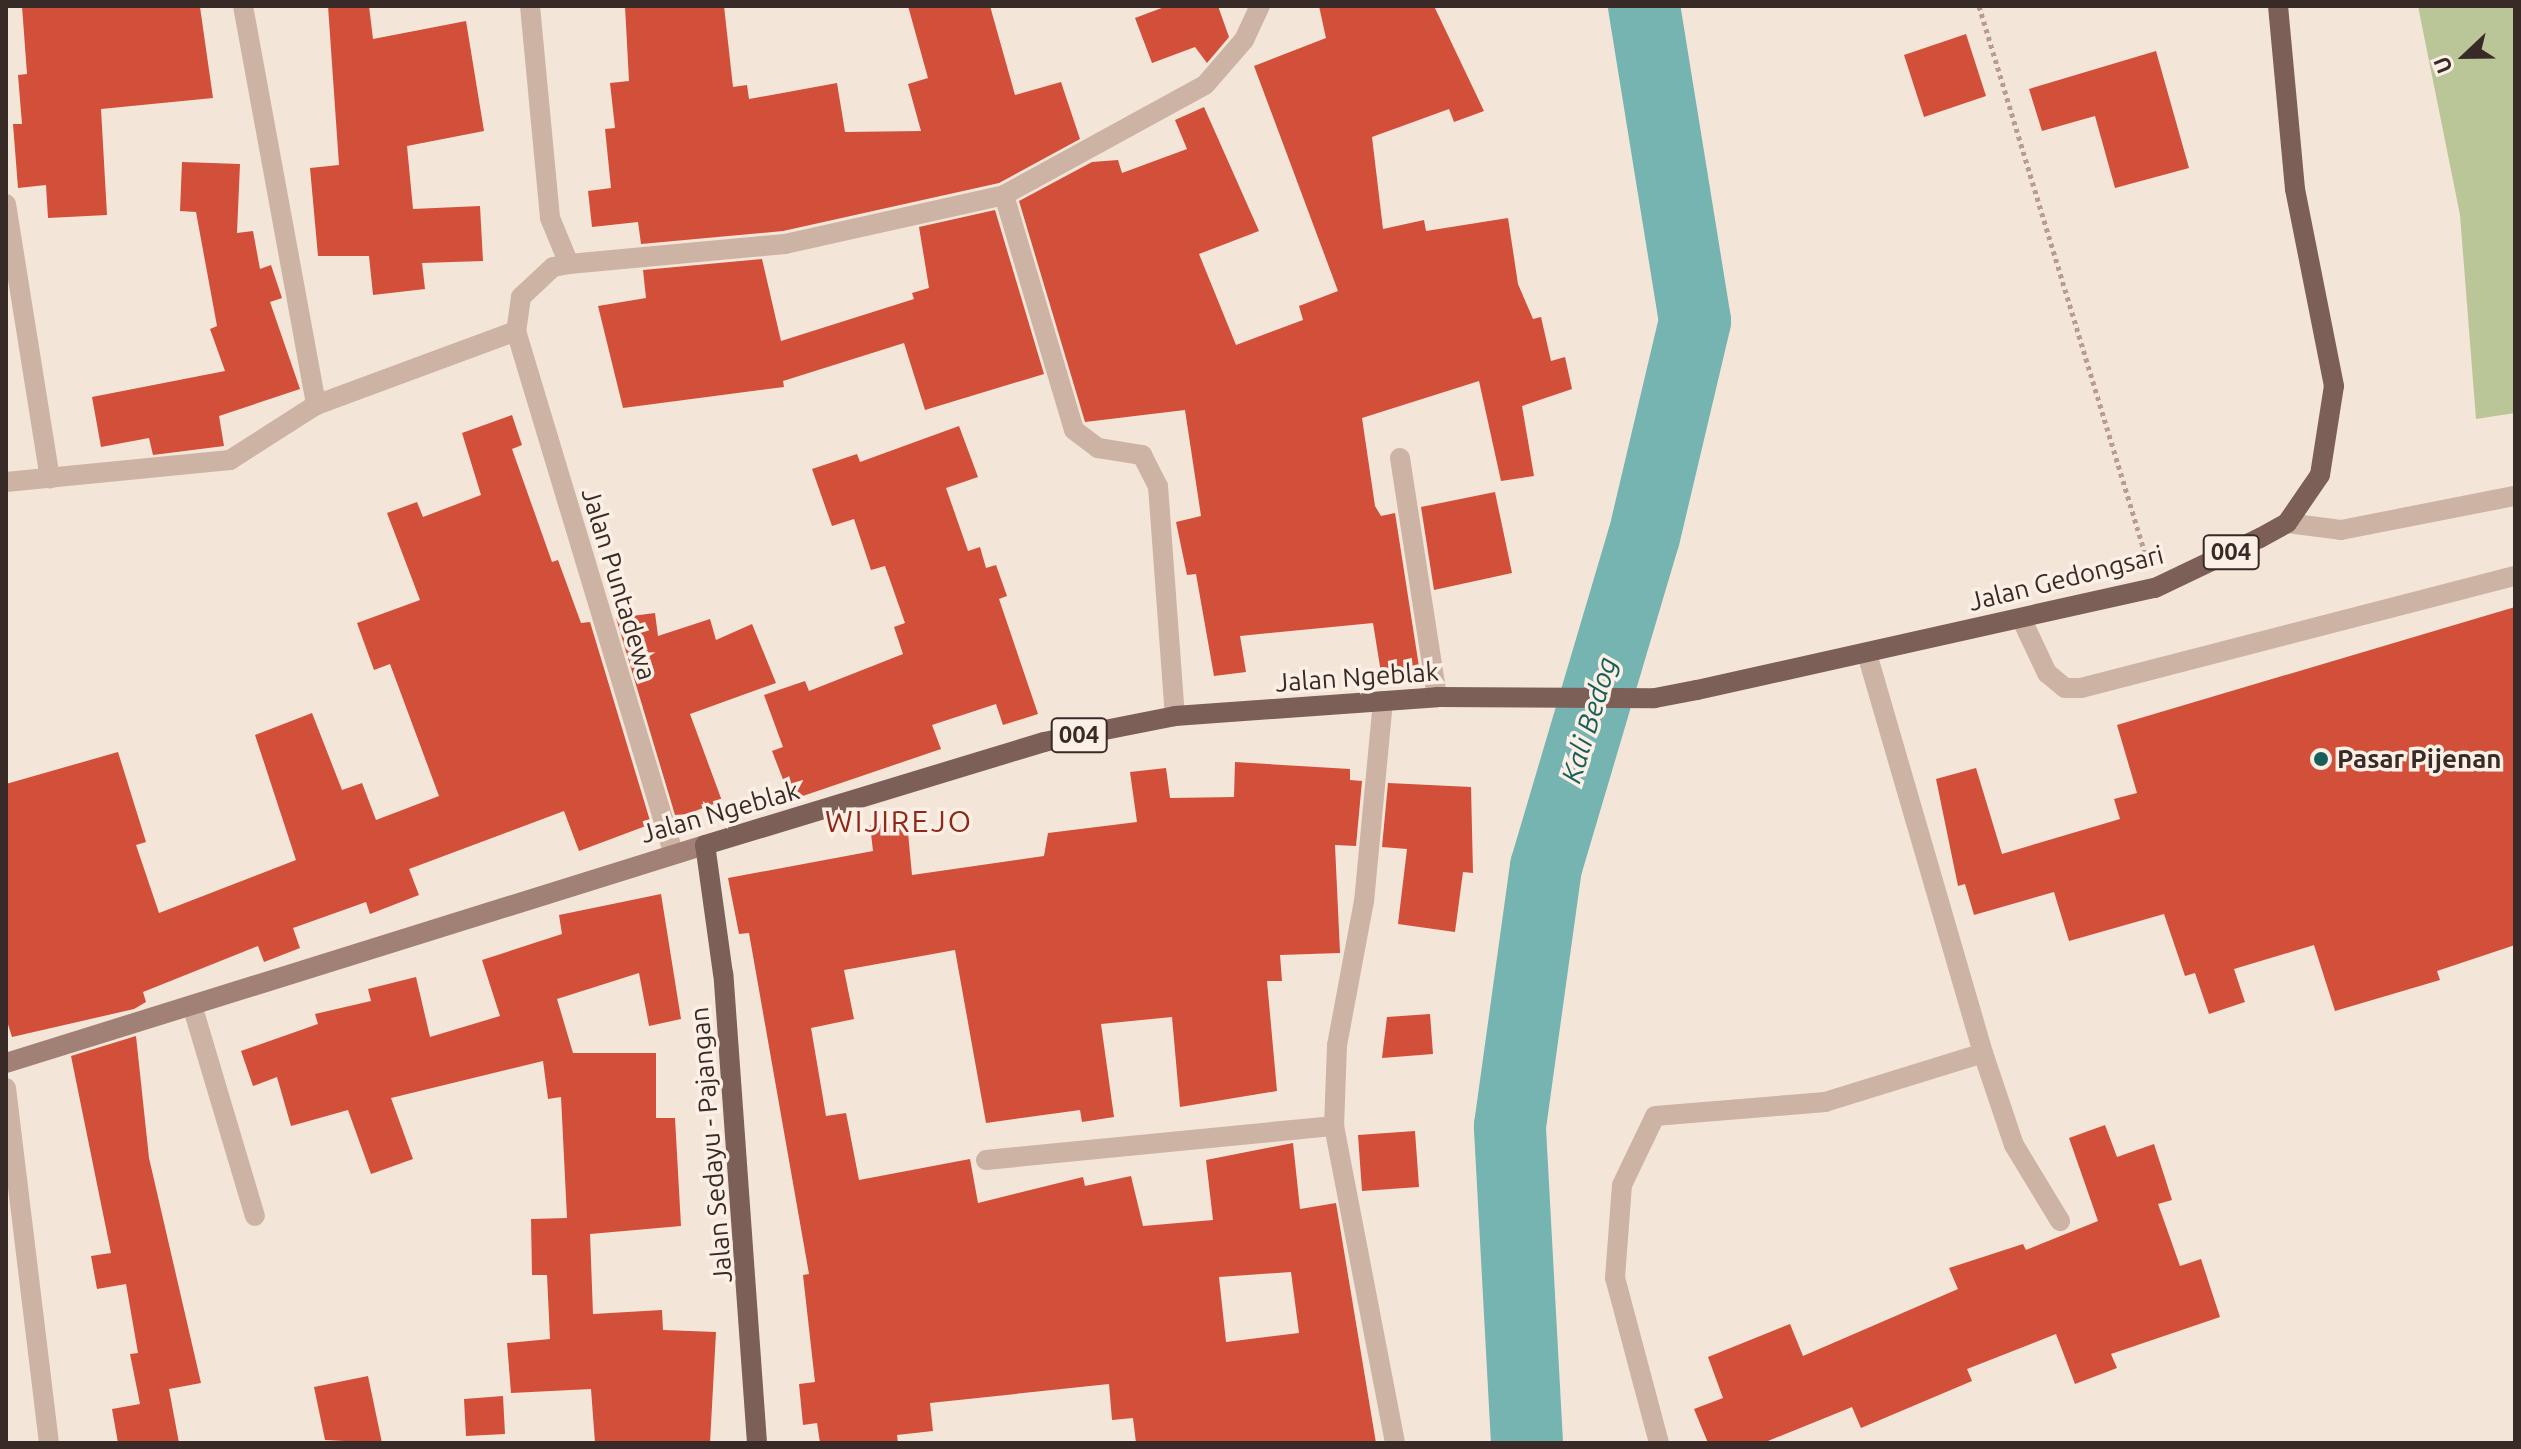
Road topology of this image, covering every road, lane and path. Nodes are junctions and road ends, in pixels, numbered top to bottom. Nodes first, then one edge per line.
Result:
1 (243, 6) edge
2 (530, 6) edge
3 (1260, 6) edge
4 (1979, 6) edge
5 (2278, 6) edge
6 (1004, 195) junction
7 (6, 204) edge
8 (569, 264) junction
9 (516, 331) junction
10 (316, 405) junction
11 (1400, 458) dead end
12 (50, 478) junction
13 (6, 482) edge
14 (2515, 496) edge
15 (2287, 523) junction
16 (2515, 576) edge
17 (2155, 588) junction
18 (2021, 618) junction
19 (1867, 653) junction
20 (1437, 697) junction
21 (1467, 697) joint
22 (1383, 701) junction
23 (1175, 716) junction
24 (705, 845) junction
25 (673, 852) junction
26 (192, 1005) junction
27 (1983, 1053) junction
28 (6, 1063) edge
29 (6, 1088) edge
30 (1334, 1126) junction
31 (986, 1160) dead end
32 (255, 1216) dead end
33 (2060, 1221) dead end
34 (49, 1443) edge
35 (757, 1443) edge
36 (1395, 1443) edge
37 (1659, 1443) edge

1 - 10 street
2 - 8 street
3 - 6 street
4 - 17 path
5 - 15 main road, Jalan Gedongsari / 004
6 - 8 street
6 - 23 street
7 - 12 street
8 - 9 street
9 - 10 street
9 - 25 street, Jalan Puntadewa
10 - 12 street
11 - 20 street
12 - 13 street
14 - 15 street
15 - 17 main road, Jalan Gedongsari / 004
16 - 18 street
17 - 18 main road, Jalan Gedongsari / 004
18 - 19 main road, Jalan Gedongsari / 004
19 - 21 main road, Jalan Gedongsari / 004
19 - 27 street
20 - 21 main road, Jalan Ngeblak / 004
20 - 22 main road, Jalan Ngeblak / 004
22 - 23 main road, Jalan Ngeblak / 004
22 - 30 street
23 - 24 main road, Jalan Ngeblak / 004
24 - 25 main road, Jalan Ngeblak
24 - 35 main road, Jalan Sedayu - Pajangan
25 - 26 main road, Jalan Ngeblak
26 - 28 main road, Jalan Ngeblak
26 - 32 street
27 - 33 street
27 - 37 street
29 - 34 street
30 - 31 street
30 - 36 street

